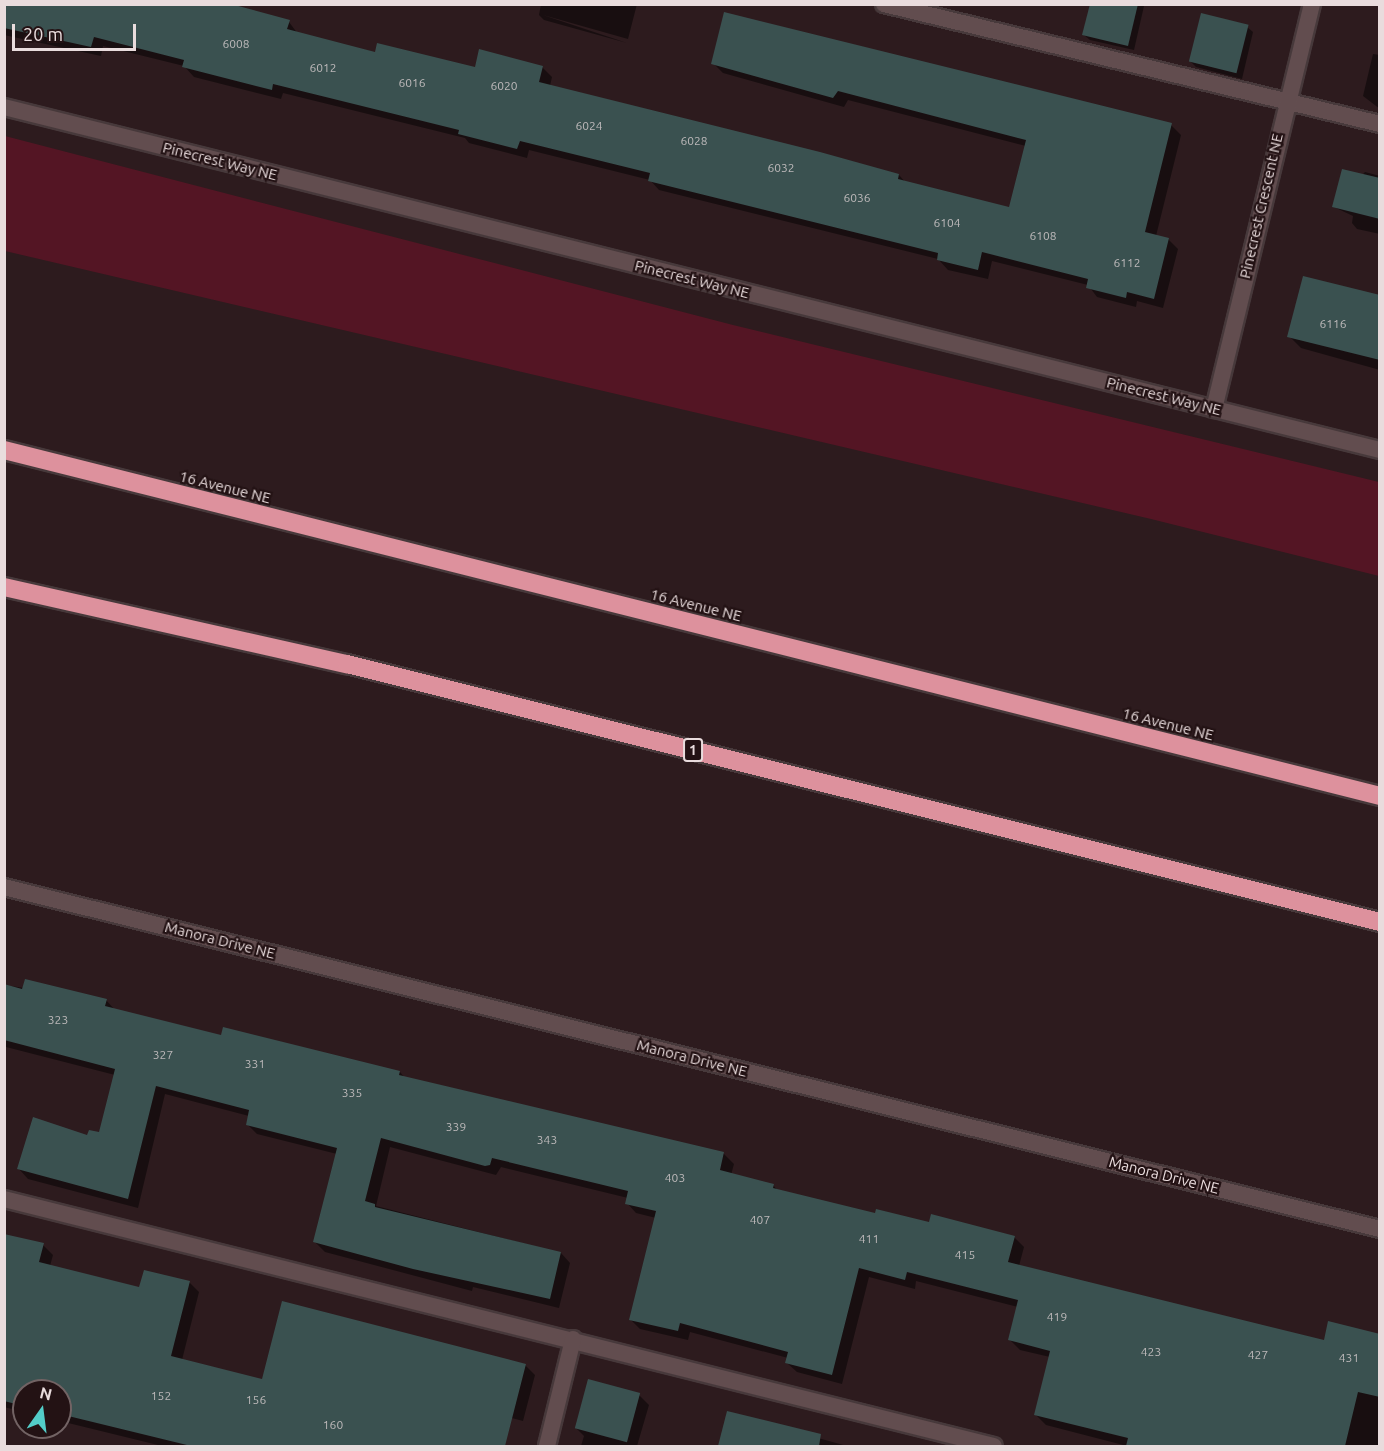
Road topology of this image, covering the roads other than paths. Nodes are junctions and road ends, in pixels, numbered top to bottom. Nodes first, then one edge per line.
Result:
1 (884, 4) edge
2 (1312, 4) edge
3 (1286, 102) junction
4 (4, 107) edge
5 (1380, 124) edge
6 (1214, 409) junction
7 (4, 450) edge
8 (1380, 450) edge
9 (4, 587) edge
10 (1380, 796) edge
11 (4, 886) edge
12 (1380, 922) edge
13 (4, 1199) edge
14 (1380, 1228) edge
15 (573, 1339) junction
16 (547, 1446) edge
17 (994, 1446) edge

1 - 3 street
2 - 3 street, Pinecrest Crescent NE
3 - 5 street
3 - 6 street, Pinecrest Crescent NE
4 - 6 street, Pinecrest Way NE
6 - 8 street, Pinecrest Way NE
7 - 10 highway, 16 Avenue NE
9 - 12 highway, 1
11 - 14 street, Manora Drive NE
13 - 15 street
15 - 16 street
15 - 17 street

